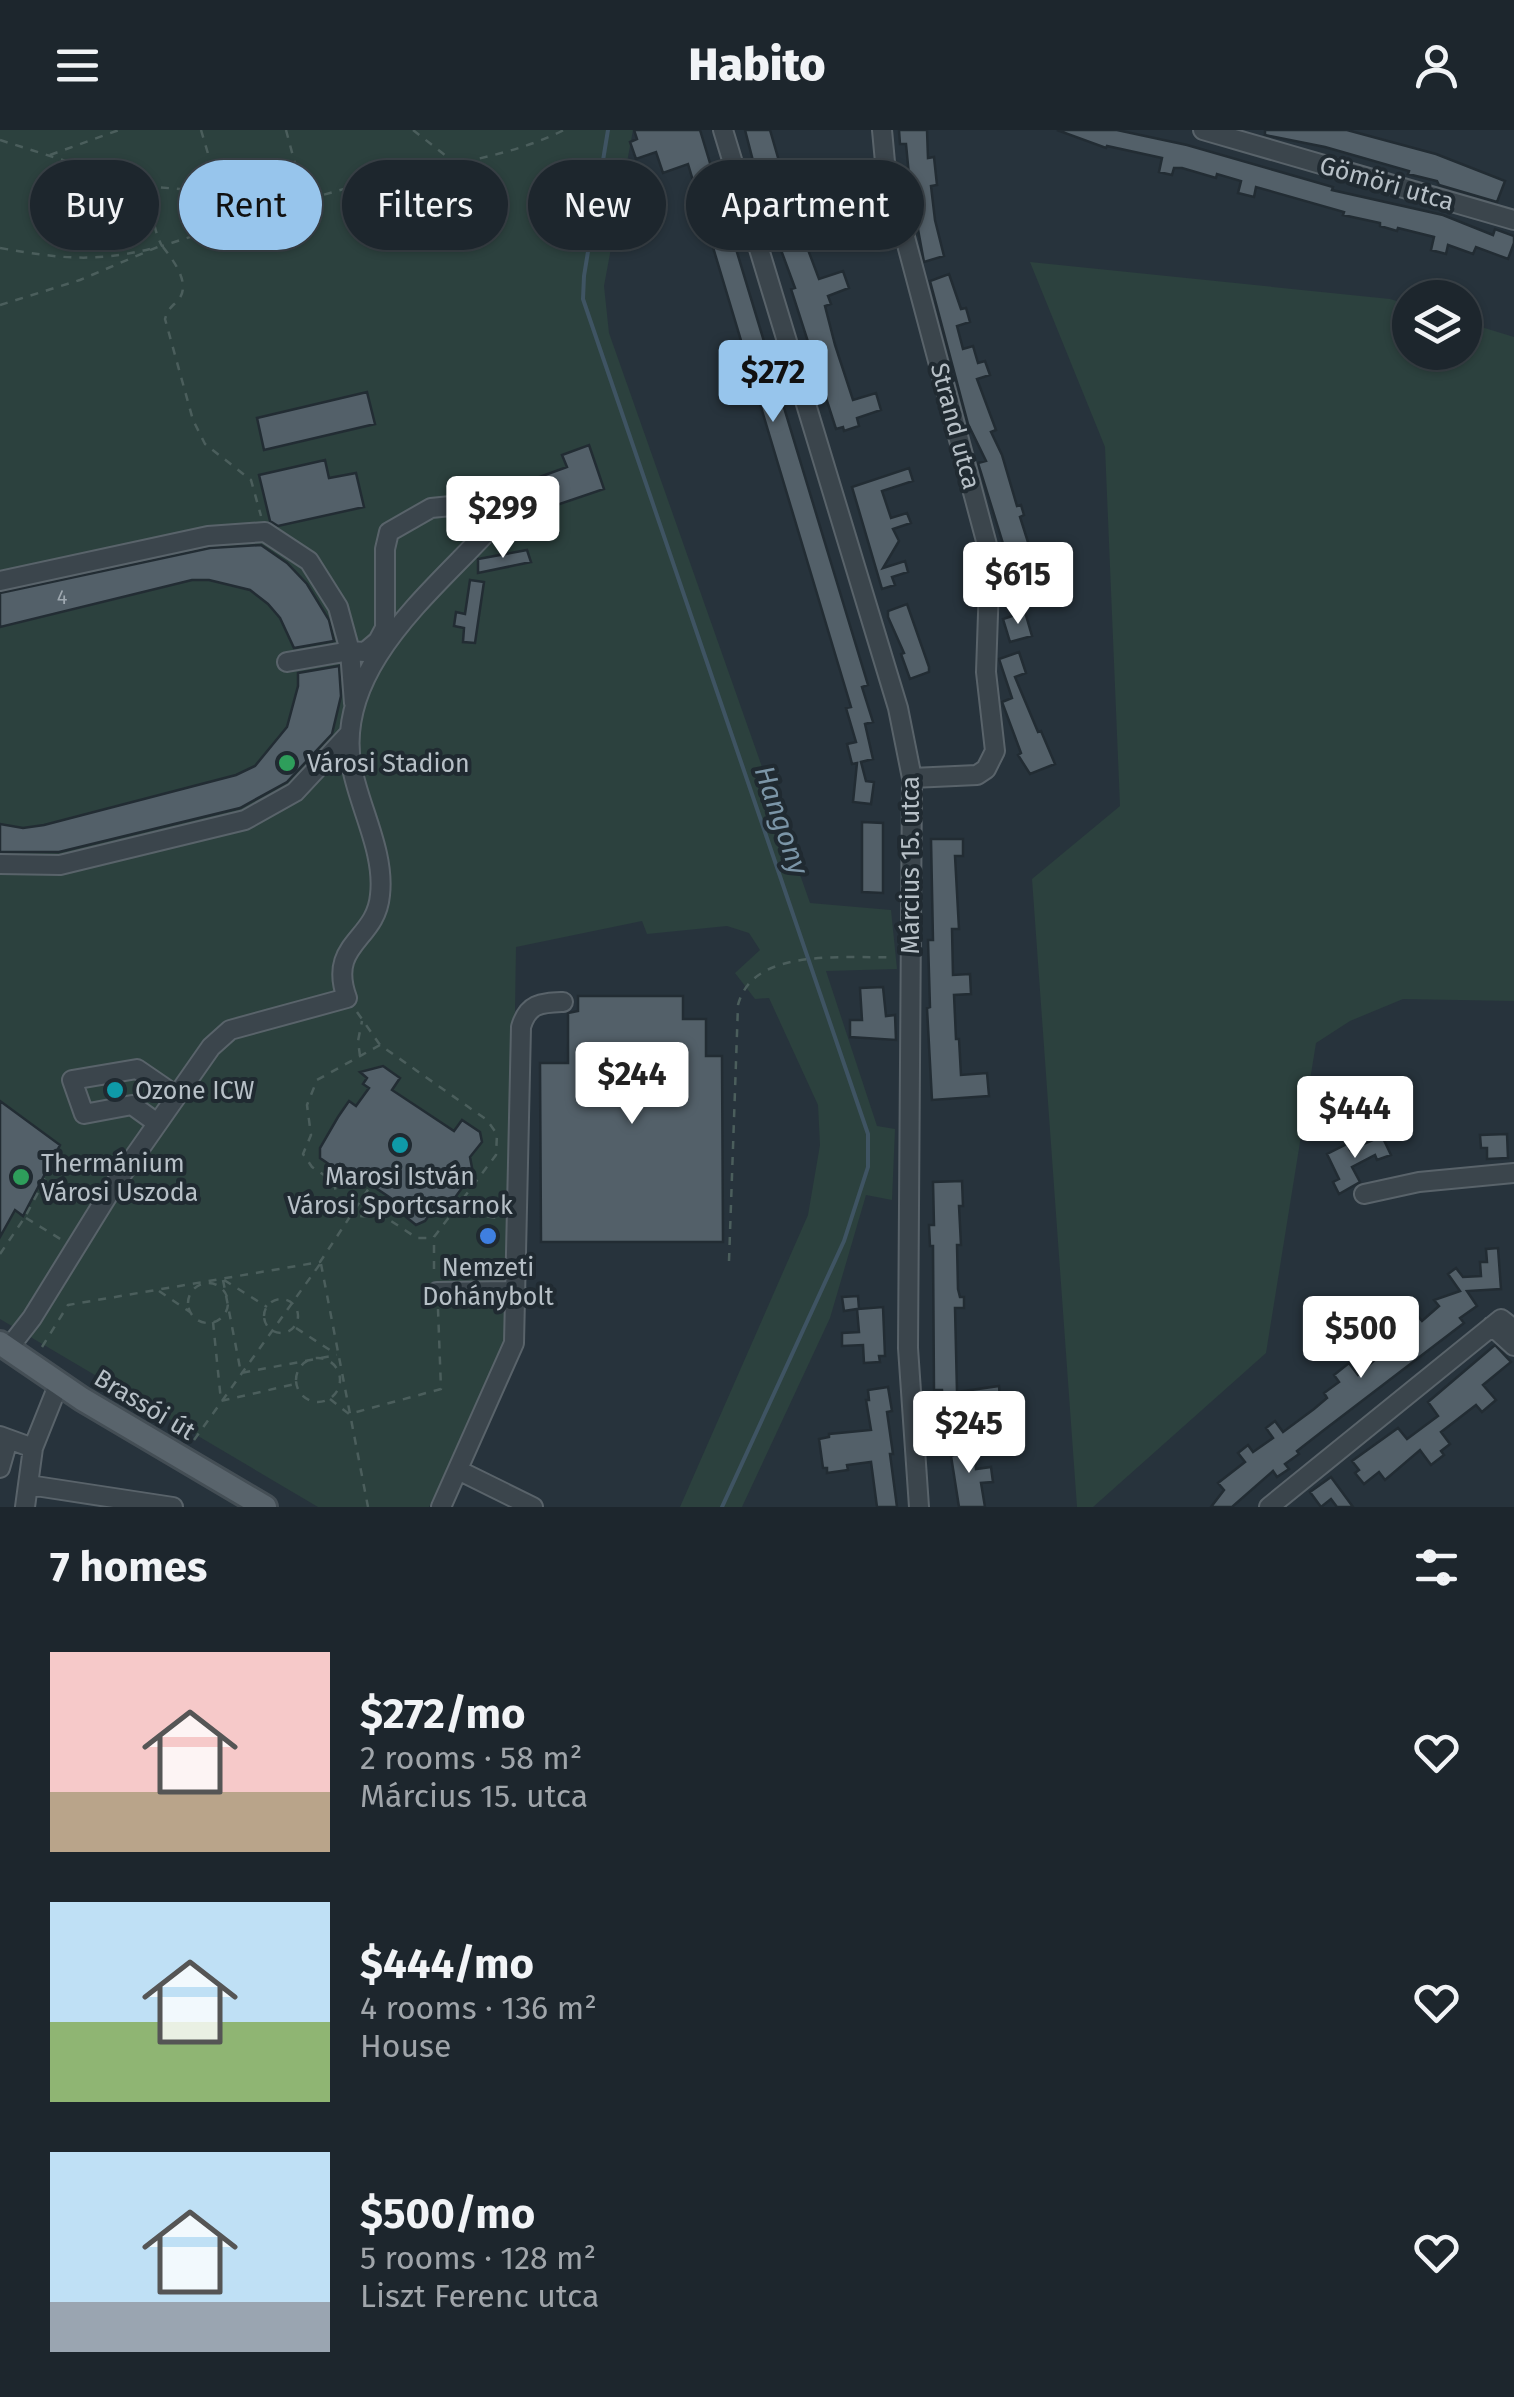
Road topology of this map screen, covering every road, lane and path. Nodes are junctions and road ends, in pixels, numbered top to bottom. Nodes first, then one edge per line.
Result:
1 (119, 130) edge
2 (201, 130) edge
3 (286, 130) edge
4 (413, 130) edge
5 (564, 130) edge
6 (723, 130) edge
7 (882, 130) edge
8 (1203, 130) edge
9 (0, 140) edge
10 (48, 155) junction
11 (209, 158) dead end
12 (63, 160) edge
13 (294, 160) edge
14 (450, 160) edge
15 (468, 160) edge
16 (1512, 213) edge
17 (159, 240) edge
18 (179, 241) edge
19 (162, 246) junction
20 (0, 248) edge
21 (0, 304) edge
22 (265, 532) junction
23 (0, 581) edge
24 (350, 651) junction
25 (287, 662) dead end
26 (354, 708) junction
27 (349, 734) junction
28 (912, 778) junction
29 (0, 864) edge
30 (910, 957) junction
31 (347, 998) junction
32 (563, 1002) dead end
33 (362, 1019) junction
34 (380, 1046) junction
35 (360, 1056) junction
36 (110, 1074) junction
37 (176, 1094) junction
38 (117, 1108) junction
39 (156, 1123) junction
40 (60, 1151) dead end
41 (1514, 1172) edge
42 (371, 1185) dead end
43 (1364, 1194) dead end
44 (454, 1210) junction
45 (351, 1215) junction
46 (25, 1217) junction
47 (518, 1222) junction
48 (434, 1237) junction
49 (63, 1240) dead end
50 (0, 1254) edge
51 (729, 1261) dead end
52 (320, 1262) junction
53 (223, 1279) junction
54 (205, 1282) junction
55 (158, 1290) junction
56 (516, 1291) junction
57 (437, 1292) junction
58 (227, 1298) junction
59 (292, 1303) junction
60 (267, 1307) junction
61 (190, 1312) junction
62 (213, 1322) junction
63 (294, 1326) junction
64 (1492, 1326) junction
65 (1514, 1329) edge
66 (272, 1330) junction
67 (4, 1346) edge
68 (1514, 1346) edge
69 (38, 1354) dead end
70 (337, 1355) junction
71 (315, 1358) junction
72 (241, 1372) junction
73 (340, 1372) junction
74 (59, 1383) junction
75 (295, 1384) junction
76 (330, 1399) junction
77 (221, 1401) junction
78 (349, 1414) junction
79 (4, 1438) edge
80 (34, 1448) junction
81 (187, 1450) dead end
82 (0, 1468) edge
83 (458, 1470) junction
84 (29, 1484) junction
85 (526, 1505) edge
86 (25, 1507) edge
87 (173, 1507) edge
88 (265, 1507) edge
89 (368, 1507) edge
90 (441, 1507) edge
91 (919, 1507) edge
92 (1269, 1507) edge

1 - 10 path
2 - 11 path
3 - 13 path
4 - 14 path
5 - 15 path
6 - 28 street, Március 15. utca
7 - 28 street, Strand utca
8 - 16 street, Gömöri utca
9 - 10 path
10 - 12 path
17 - 19 path
18 - 19 path
19 - 20 path
19 - 21 path
19 - 22 path
22 - 23 street
22 - 24 street
24 - 25 street
24 - 26 street
24 - 26 street
26 - 27 street
27 - 29 street
27 - 31 street
28 - 30 street, Március 15. utca
30 - 51 path
30 - 91 street, Március 15. utca
31 - 33 path
31 - 37 street
32 - 47 street
33 - 34 path
33 - 35 path
34 - 35 path
34 - 44 path
35 - 45 path
36 - 37 street
36 - 38 street
36 - 38 street
37 - 39 street
38 - 39 street
39 - 67 street
40 - 46 path
41 - 43 street
42 - 45 path
44 - 47 path
44 - 48 path
45 - 48 path
45 - 52 path
46 - 49 path
46 - 50 path
47 - 56 street
48 - 57 path
52 - 53 path
52 - 59 path
52 - 70 path
53 - 54 path
53 - 58 path
53 - 60 path
54 - 55 path
54 - 58 path
54 - 61 path
55 - 61 path
55 - 69 path
56 - 57 street
56 - 83 street
57 - 78 path
58 - 62 path
58 - 72 path
59 - 60 path
59 - 63 path
59 - 66 path
60 - 66 path
61 - 62 path
62 - 77 path
63 - 66 path
63 - 70 path
64 - 65 street
64 - 68 street
64 - 92 street
66 - 72 path
67 - 74 main road, Brassói út
70 - 71 path
70 - 73 path
71 - 72 path
71 - 73 path
71 - 75 path
72 - 77 path
73 - 76 path
73 - 78 path
74 - 80 street
74 - 88 main road, Brassói út
75 - 76 path
75 - 77 path
76 - 78 path
77 - 81 path
78 - 89 path
79 - 80 street
79 - 82 street
80 - 84 street
83 - 85 street
83 - 90 street
84 - 86 street
84 - 87 street

